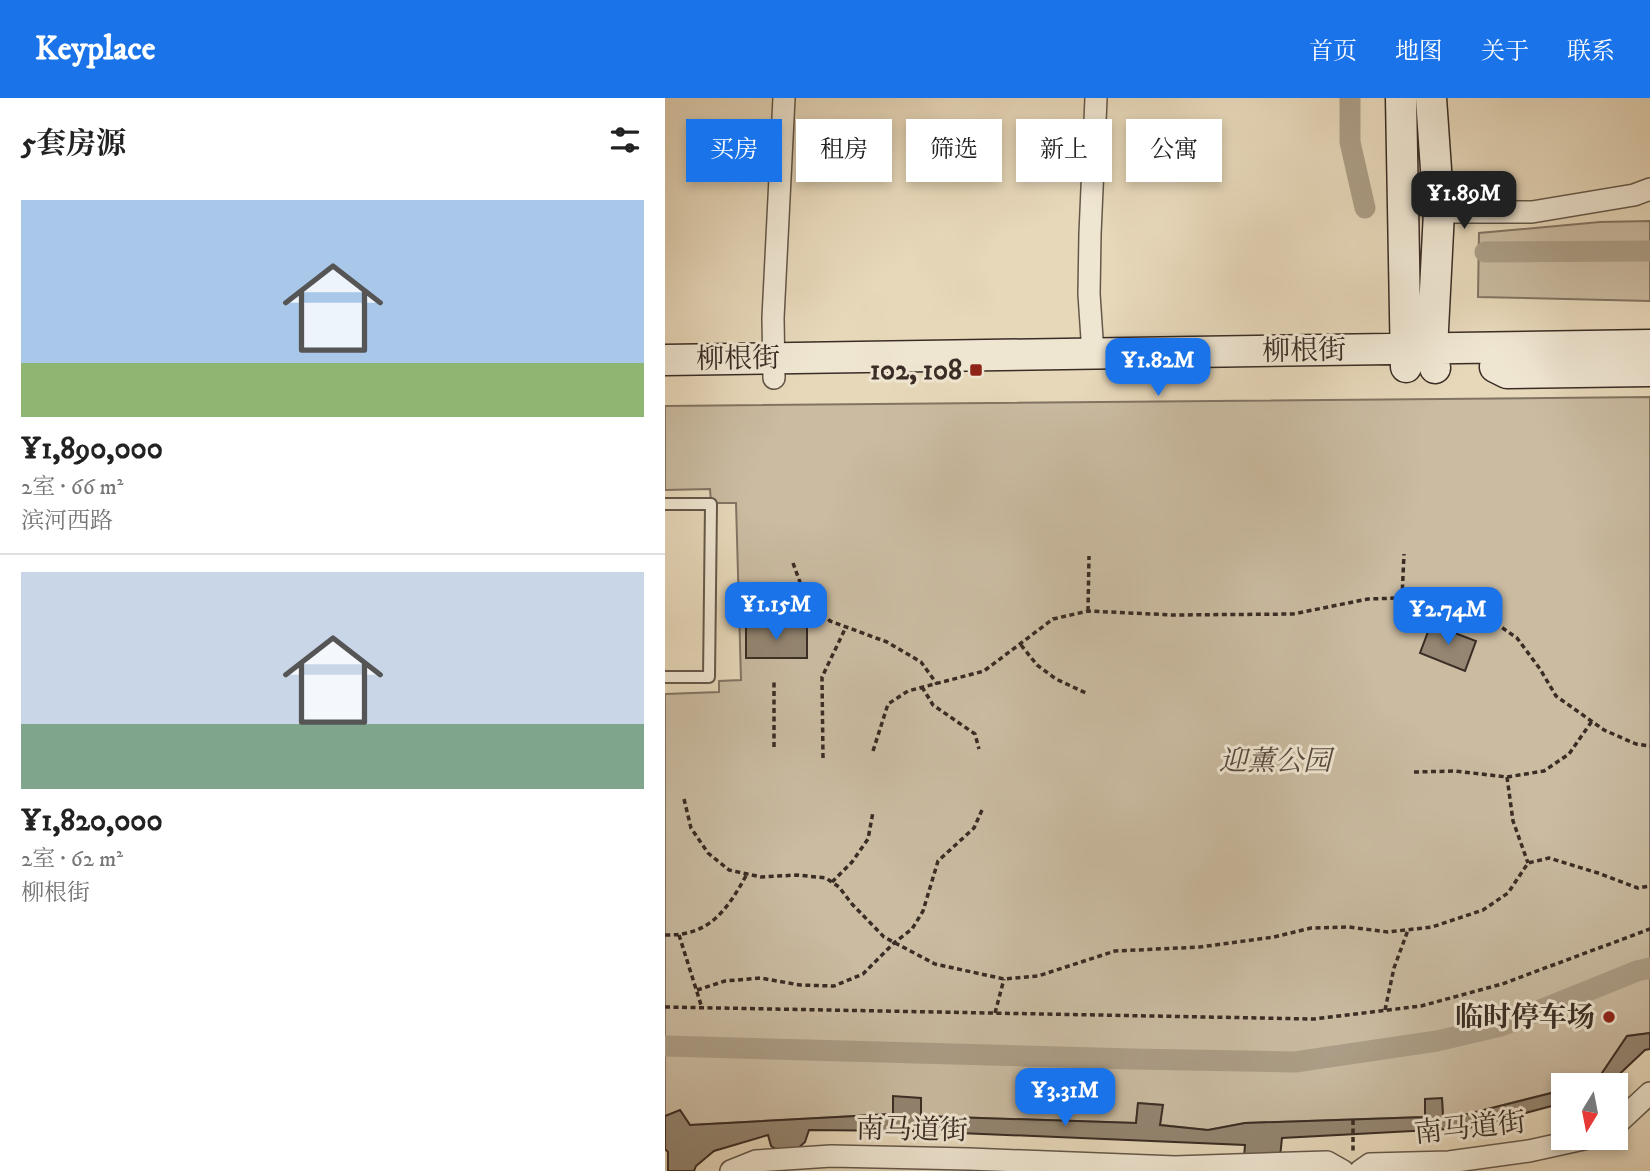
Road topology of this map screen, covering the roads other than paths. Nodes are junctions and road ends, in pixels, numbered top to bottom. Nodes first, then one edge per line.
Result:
1 (784, 98) edge
2 (1096, 98) edge
3 (1401, 98) edge
4 (1431, 98) edge
5 (1650, 189) edge
6 (1439, 212) junction
7 (1650, 345) edge
8 (1093, 354) junction
9 (1419, 359) junction
10 (665, 360) edge
11 (1650, 365) edge
12 (1495, 367) junction
13 (774, 368) junction
14 (1650, 371) edge
15 (665, 380) edge
16 (665, 504) edge
17 (665, 677) edge
18 (1650, 1093) edge
19 (1628, 1113) edge
20 (1551, 1146) edge
21 (989, 1165) edge
22 (1352, 1167) edge
23 (1430, 1167) edge
24 (731, 1171) edge

1 - 13 street
2 - 8 street
3 - 9 main road
4 - 6 main road
5 - 6 street
6 - 9 main road
7 - 9 main road, 柳根街
8 - 9 main road, 柳根街
8 - 13 main road, 柳根街
9 - 12 main road, 柳根街
9 - 13 main road, 柳根街
10 - 13 main road, 柳根街
11 - 12 main road, 柳根街
12 - 14 main road
13 - 15 main road, 柳根街
16 - 17 lane
18 - 19 street
20 - 23 street, 南马道街
21 - 22 street, 南马道街
21 - 24 street, 南马道街
22 - 23 street, 南马道街

